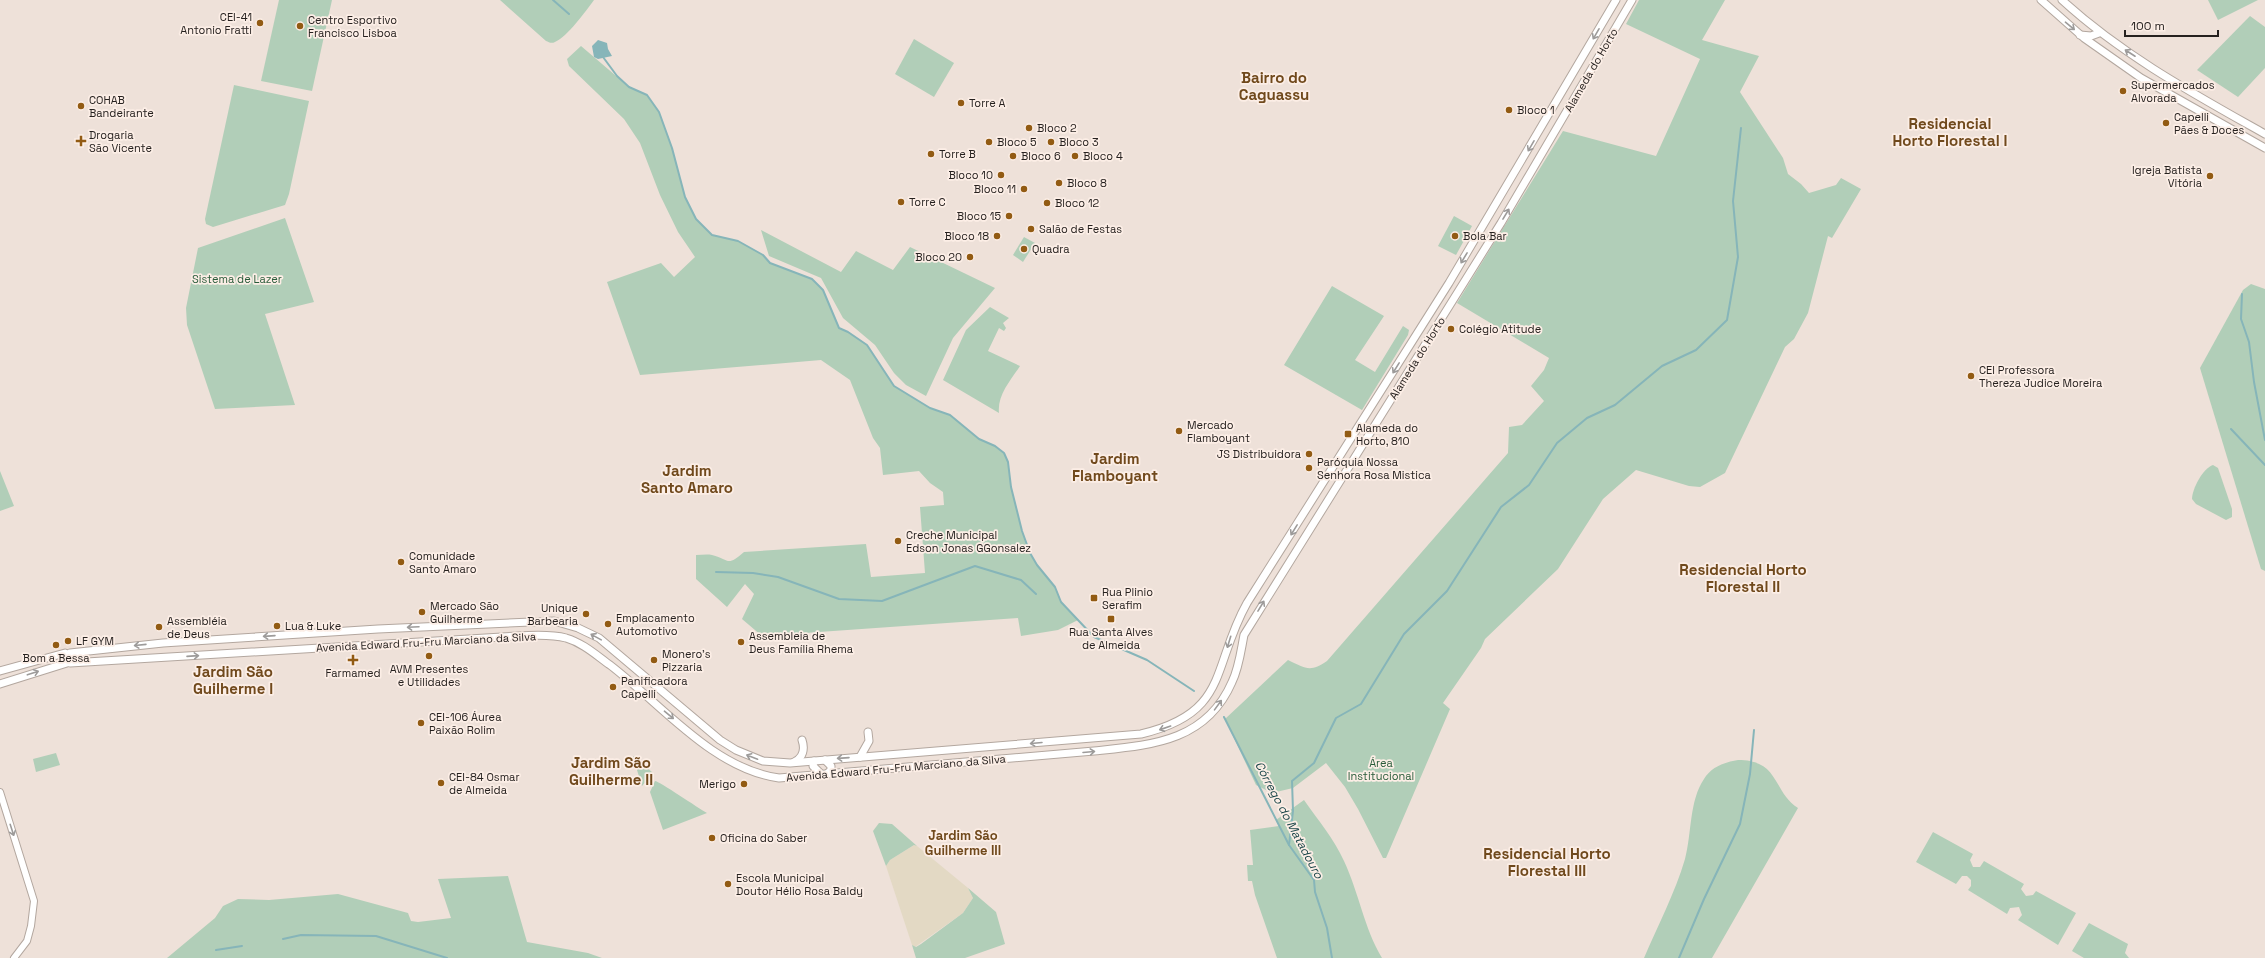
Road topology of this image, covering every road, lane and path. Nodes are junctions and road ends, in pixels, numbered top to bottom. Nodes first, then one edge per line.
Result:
1 (1616, 0) edge
2 (1632, 0) edge
3 (2040, 0) edge
4 (2062, 0) edge
5 (2099, 33) junction
6 (2080, 35) junction
7 (2163, 75) junction
8 (2164, 90) junction
9 (2265, 134) edge
10 (2265, 148) edge
11 (1420, 330) junction
12 (1415, 360) junction
13 (68, 653) junction
14 (68, 663) junction
15 (0, 671) edge
16 (0, 684) edge
17 (1198, 708) joint
18 (1209, 717) joint
19 (868, 732) dead end
20 (802, 740) dead end
21 (860, 757) junction
22 (825, 760) junction
23 (814, 761) junction
24 (790, 763) junction
25 (824, 775) junction
26 (0, 792) edge
27 (14, 958) edge

1 -> 11 main road, Alameda do Horto
12 -> 2 main road, Alameda do Horto
3 -> 6 main road
4 - 5 main road
5 - 6 main road
7 -> 5 main road
6 - 8 main road
7 - 8 main road
7 - 9 main road
8 - 10 main road
11 - 12 main road
11 -> 17 main road, Alameda do Horto
18 -> 12 main road, Alameda do Horto
13 - 14 main road
13 - 15 main road, Avenida Edward Fru-Fru Marciano da Silva
24 -> 13 main road, Avenida Edward Fru-Fru Marciano da Silva
16 -> 14 main road, Avenida Edward Fru-Fru Marciano da Silva
14 -> 25 main road, Avenida Edward Fru-Fru Marciano da Silva
17 -> 21 main road, Avenida Edward Fru-Fru Marciano da Silva
25 -> 18 main road, Avenida Edward Fru-Fru Marciano da Silva
19 - 21 main road
20 - 24 main road
21 -> 22 main road, Avenida Edward Fru-Fru Marciano da Silva
22 - 23 main road, Avenida Edward Fru-Fru Marciano da Silva
22 - 25 main road
23 - 24 main road, Avenida Edward Fru-Fru Marciano da Silva
23 - 25 main road
26 -> 27 street

